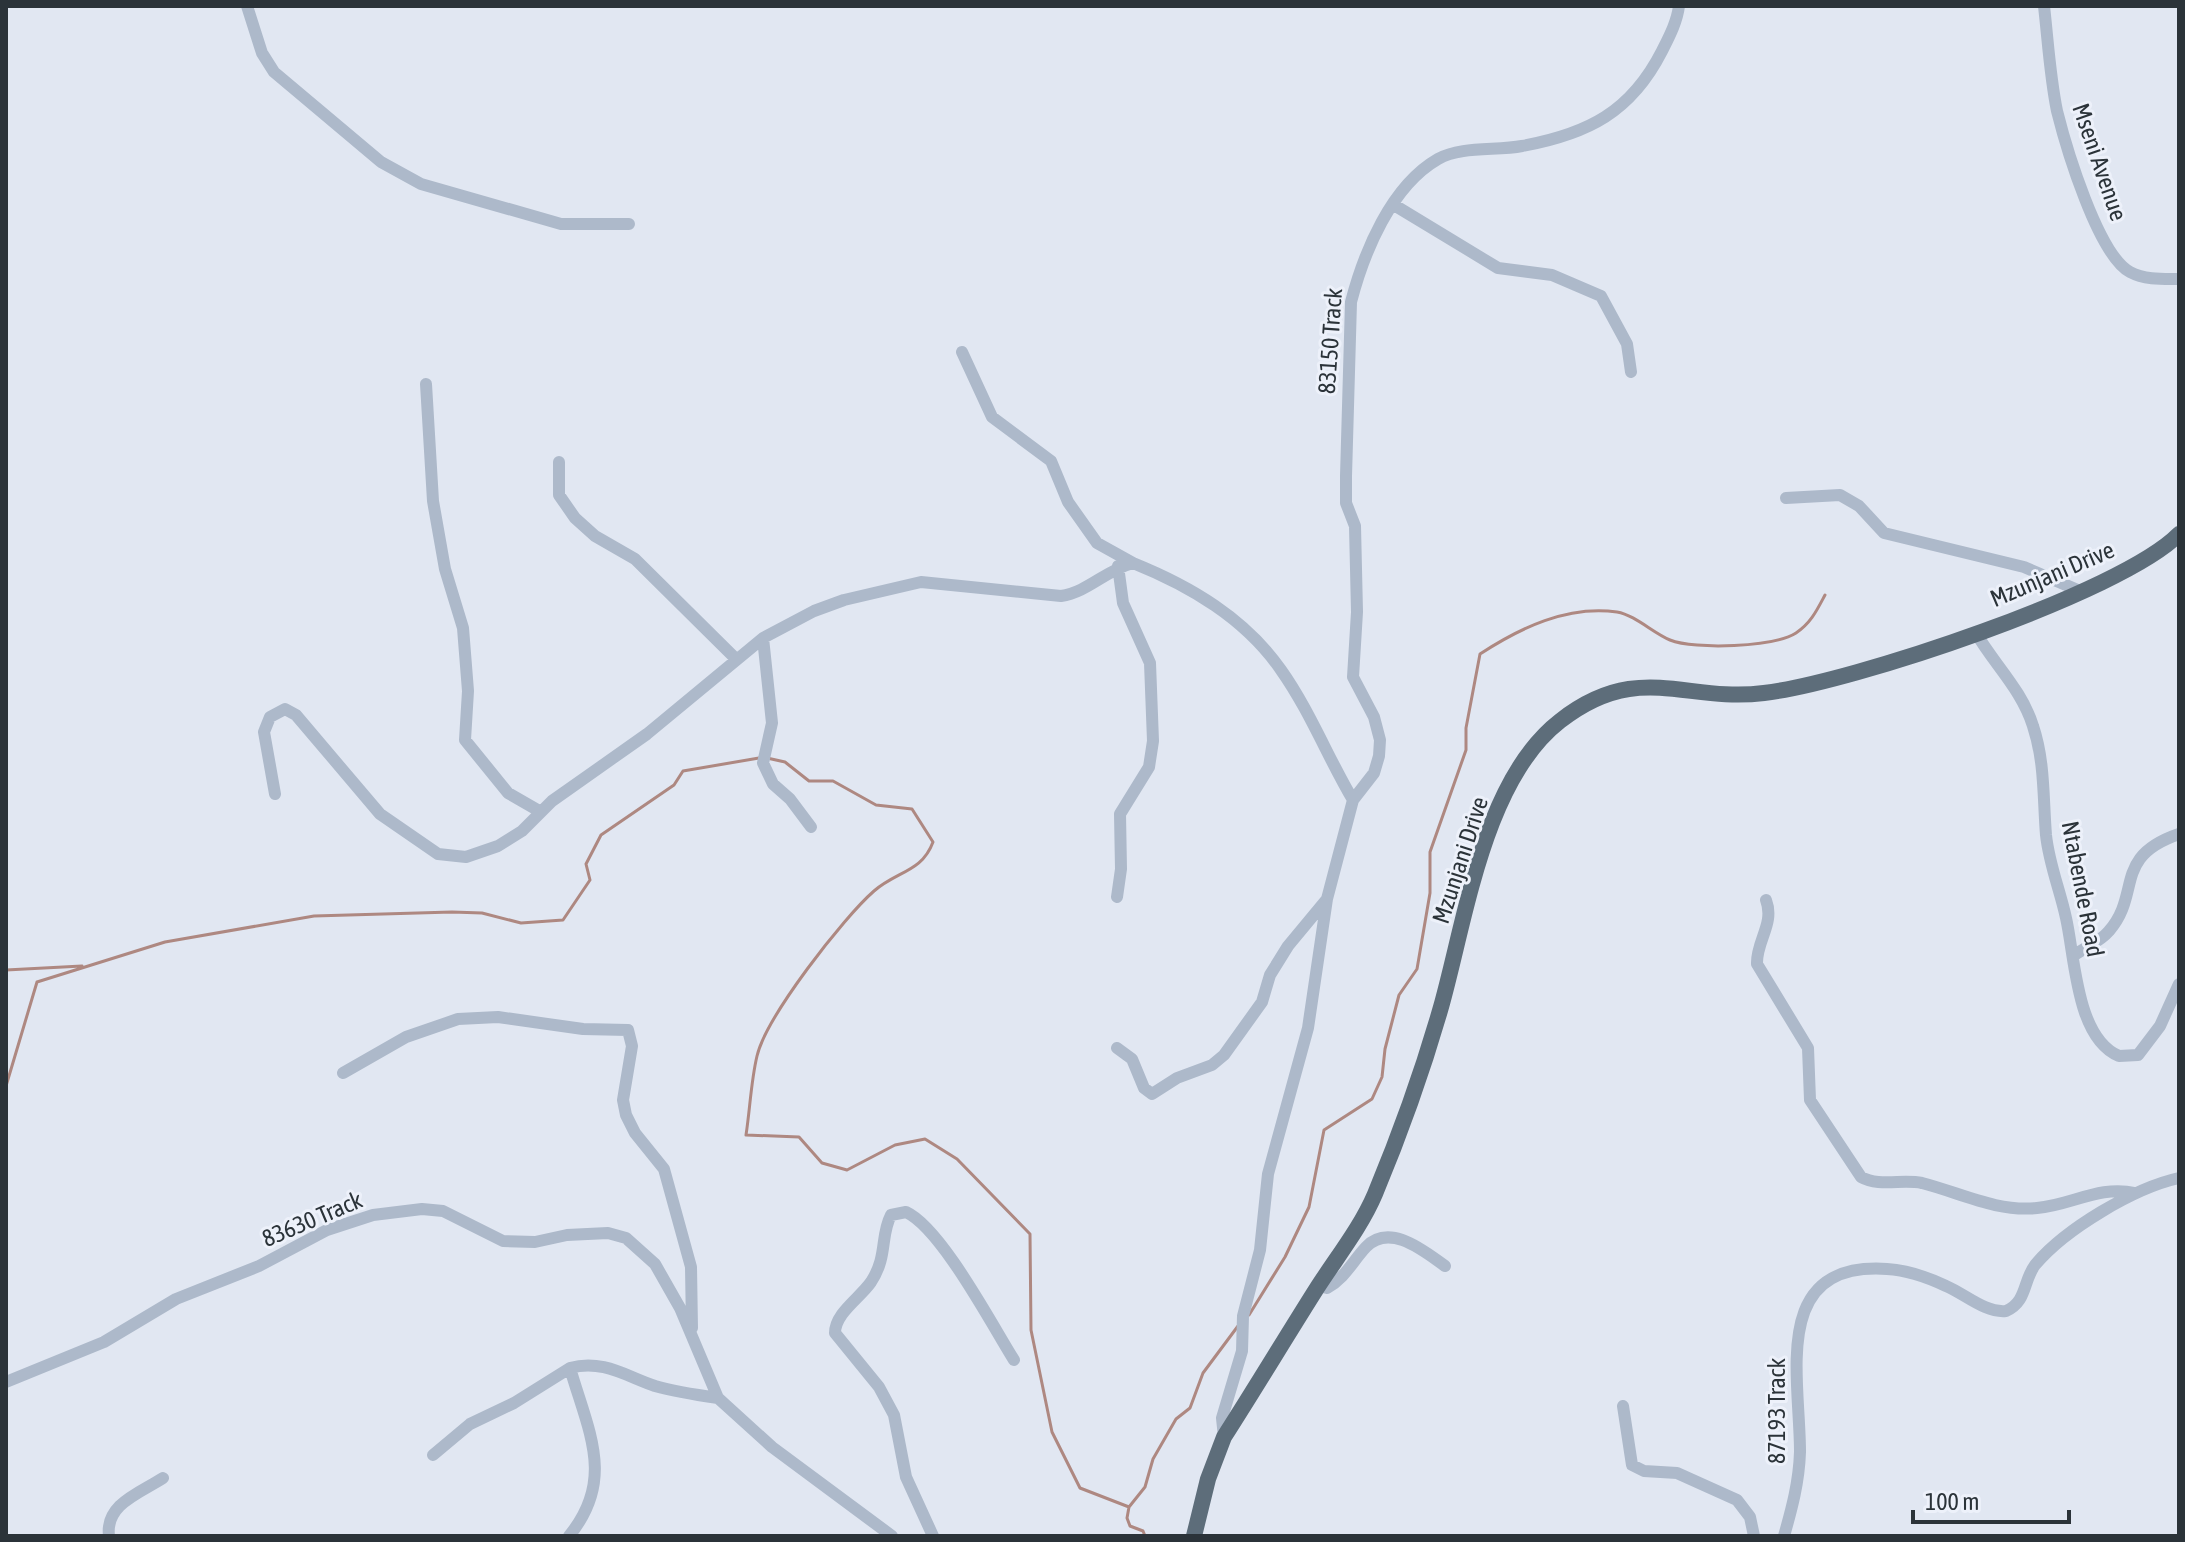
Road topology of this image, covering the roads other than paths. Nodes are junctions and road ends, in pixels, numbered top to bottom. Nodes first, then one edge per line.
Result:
1 (247, 6) edge
2 (1679, 6) edge
3 (2044, 6) edge
4 (1394, 205) junction
5 (629, 224) dead end
6 (2179, 279) edge
7 (962, 352) dead end
8 (1631, 372) dead end
9 (426, 384) dead end
10 (559, 462) dead end
11 (1786, 498) dead end
12 (2179, 534) edge
13 (1133, 563) junction
14 (1118, 566) junction
15 (2080, 591) junction
16 (1976, 633) junction
17 (763, 638) junction
18 (736, 659) junction
19 (275, 794) dead end
20 (1353, 800) junction
21 (541, 812) junction
22 (811, 827) dead end
23 (2179, 834) edge
24 (1117, 897) dead end
25 (1327, 899) junction
26 (1766, 900) dead end
27 (2073, 956) junction
28 (2179, 984) edge
29 (1117, 1048) dead end
30 (343, 1073) dead end
31 (2179, 1178) edge
32 (2135, 1193) junction
33 (1445, 1266) dead end
34 (1319, 1286) junction
35 (692, 1335) junction
36 (1014, 1360) dead end
37 (570, 1368) junction
38 (6, 1382) edge
39 (718, 1398) junction
40 (1623, 1406) dead end
41 (1224, 1437) junction
42 (433, 1455) dead end
43 (163, 1478) dead end
44 (109, 1536) edge
45 (569, 1536) edge
46 (892, 1536) edge
47 (933, 1536) edge
48 (1194, 1536) edge
49 (1754, 1536) edge
50 (1784, 1536) edge

1 - 5 street
2 - 4 street, 83150 Track
3 - 6 street, Mseni Avenue
4 - 8 street
4 - 20 street, 83150 Track
7 - 13 street
9 - 21 street
10 - 18 street
11 - 15 street
12 - 15 main road, Mzunjani Drive
13 - 14 street
13 - 20 street
14 - 17 street
14 - 24 street
15 - 16 main road, Mzunjani Drive
16 - 27 street, Ntabende Road
16 - 34 main road, Mzunjani Drive
17 - 18 street
17 - 22 street
18 - 21 street
19 - 21 street
20 - 25 street, 83150 Track
23 - 27 street
25 - 29 street
25 - 41 street, 83150 Track
26 - 32 street
27 - 28 street, Ntabende Road
30 - 35 street
31 - 32 street, 87193 Track
32 - 50 street, 87193 Track
33 - 34 street
34 - 41 main road, Mzunjani Drive
35 - 38 street, 83630 Track
35 - 39 street, 83630 Track
36 - 47 street
37 - 39 street
37 - 42 street
37 - 45 street
39 - 46 street, 83630 Track
40 - 49 street
41 - 48 main road, Mzunjani Drive
43 - 44 street

